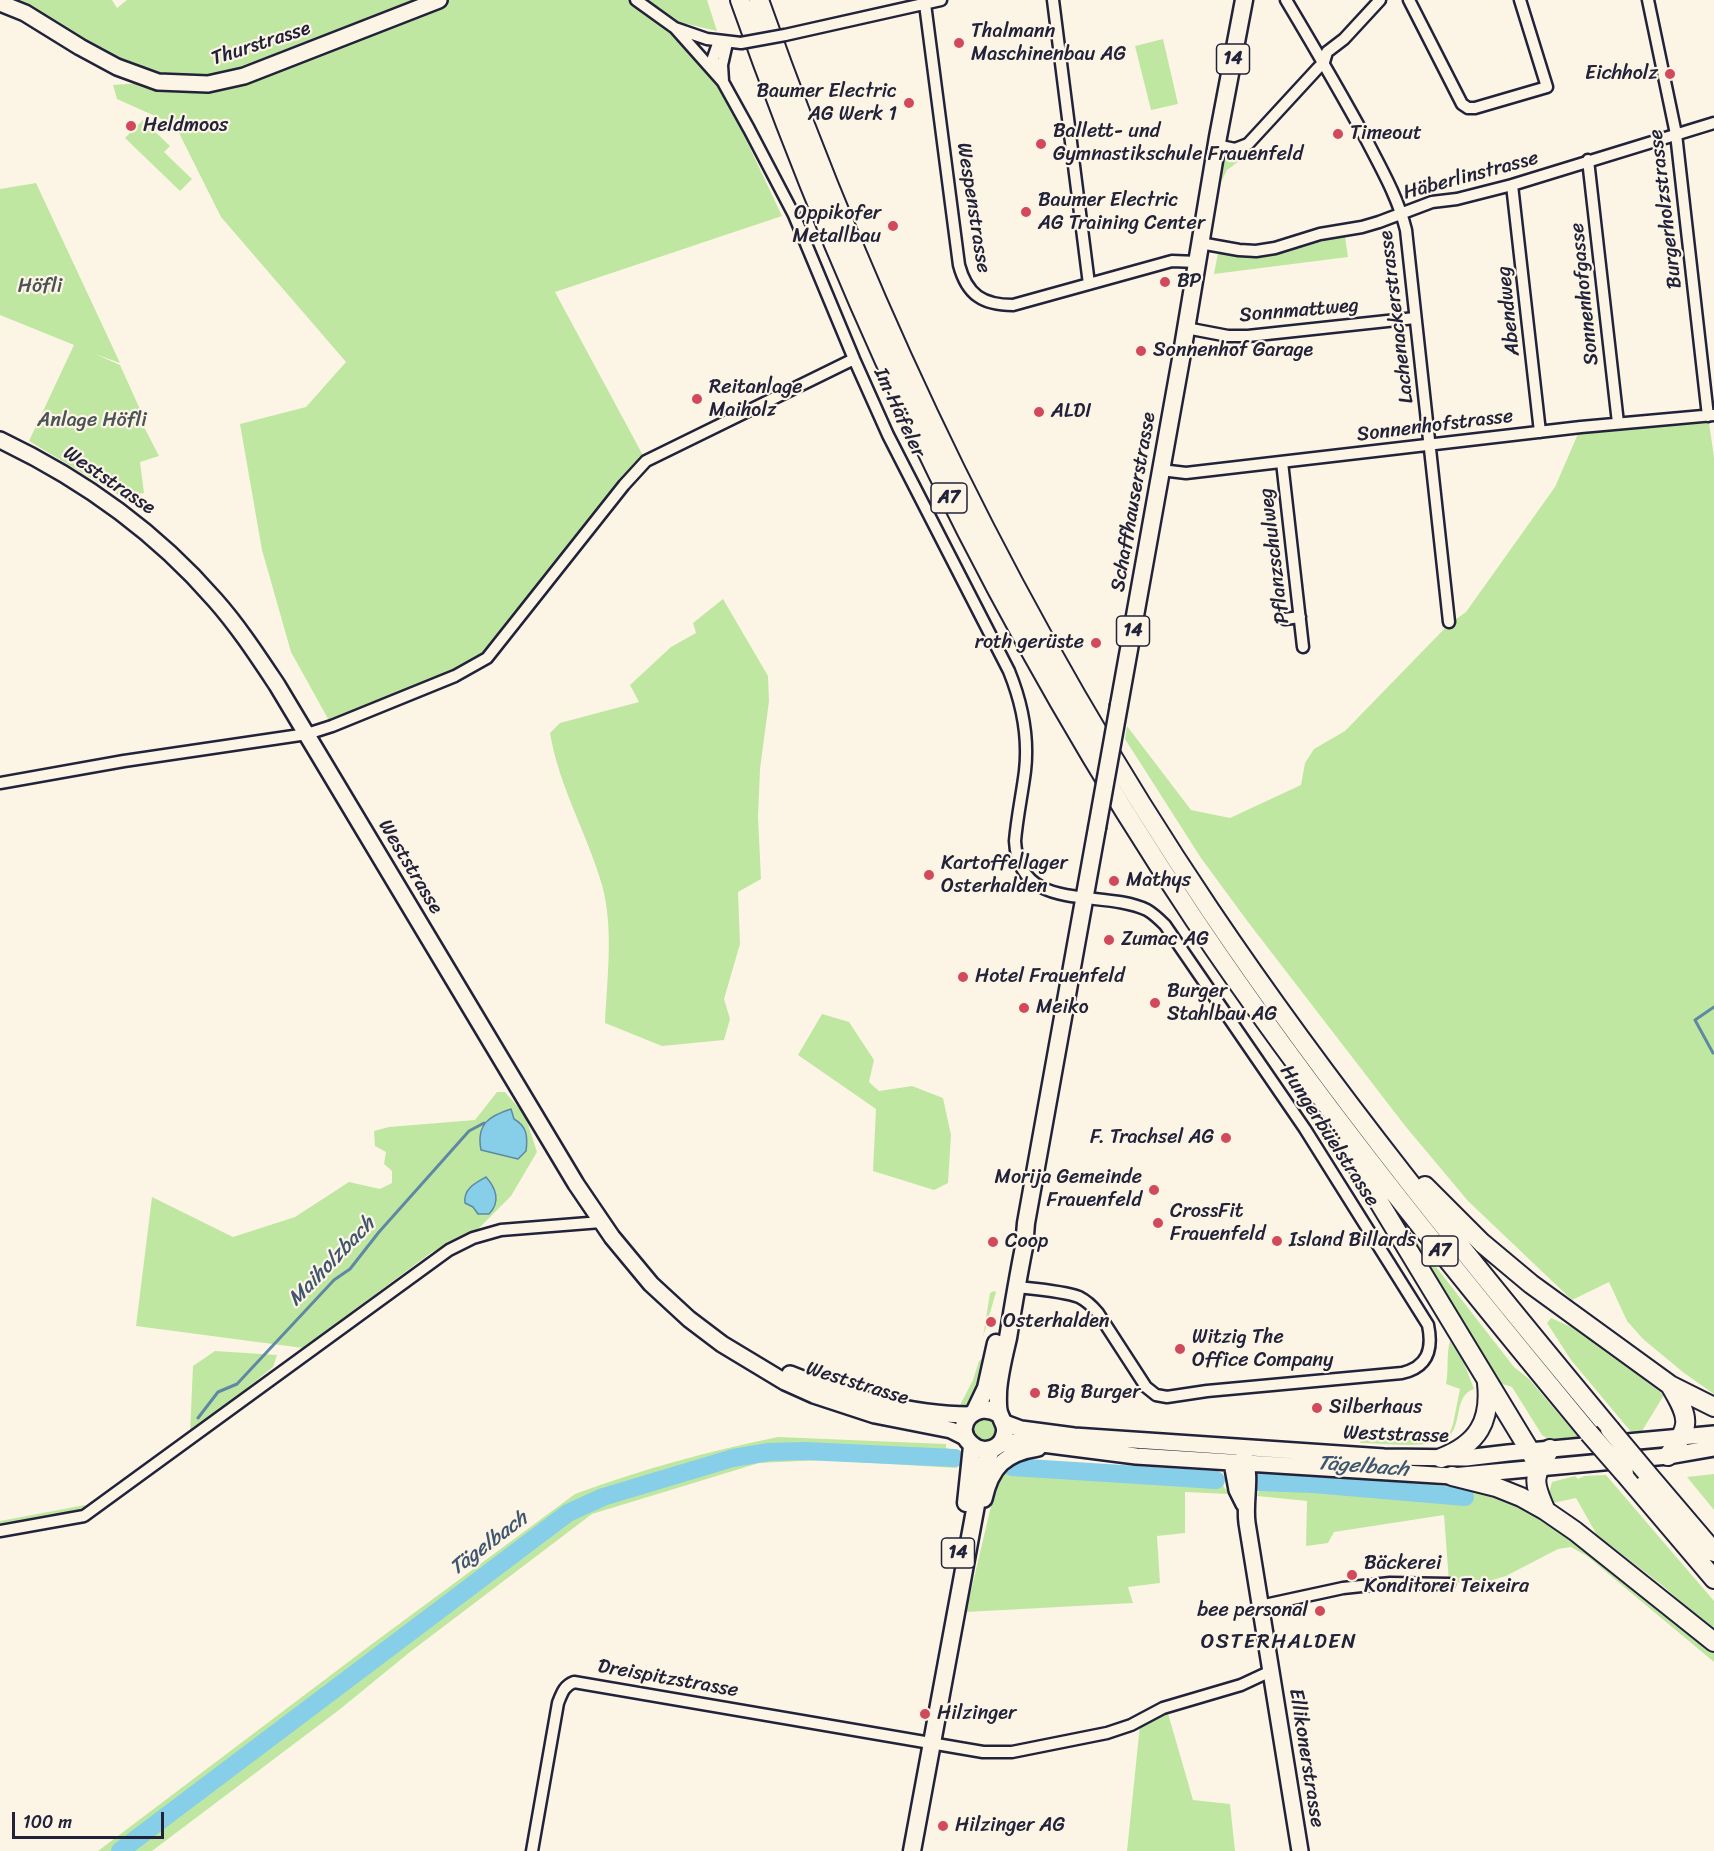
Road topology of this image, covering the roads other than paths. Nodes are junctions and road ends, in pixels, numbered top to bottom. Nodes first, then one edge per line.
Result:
1 (439, 0) edge
2 (636, 0) edge
3 (740, 0) edge
4 (759, 0) edge
5 (941, 0) edge
6 (1053, 0) edge
7 (1244, 0) edge
8 (1286, 0) edge
9 (1380, 0) edge
10 (1409, 0) edge
11 (1520, 0) edge
12 (1648, 0) edge
13 (0, 3) edge
14 (925, 4) junction
15 (675, 28) junction
16 (723, 42) junction
17 (1323, 62) junction
18 (714, 71) junction
19 (723, 82) junction
20 (1714, 123) edge
21 (1676, 134) junction
22 (1216, 145) junction
23 (1588, 160) junction
24 (1512, 185) junction
25 (1402, 213) junction
26 (1200, 243) junction
27 (1197, 262) junction
28 (1089, 284) junction
29 (1415, 318) junction
30 (1186, 328) junction
31 (854, 359) junction
32 (1711, 416) edge
33 (1618, 423) junction
34 (1540, 432) junction
35 (0, 440) edge
36 (1430, 445) junction
37 (1282, 462) junction
38 (1161, 470) junction
39 (1300, 617) junction
40 (1285, 619) dead end
41 (1449, 622) dead end
42 (1303, 647) dead end
43 (307, 734) junction
44 (0, 783) edge
45 (1085, 898) junction
46 (1296, 1065) junction
47 (1366, 1127) junction
48 (601, 1222) junction
49 (1026, 1223) junction
50 (1017, 1287) junction
51 (743, 1356) junction
52 (1486, 1381) junction
53 (1670, 1385) junction
54 (1714, 1407) edge
55 (972, 1413) junction
56 (1002, 1419) junction
57 (1714, 1434) edge
58 (1682, 1437) junction
59 (969, 1441) junction
60 (1053, 1446) junction
61 (995, 1447) junction
62 (1235, 1448) junction
63 (1714, 1448) edge
64 (1550, 1449) junction
65 (1530, 1451) junction
66 (1668, 1456) junction
67 (1442, 1458) junction
68 (1239, 1467) junction
69 (1539, 1468) junction
70 (1452, 1476) junction
71 (1546, 1511) junction
72 (0, 1531) edge
73 (1714, 1552) edge
74 (1714, 1580) edge
75 (1449, 1584) dead end
76 (959, 1600) junction
77 (1263, 1605) junction
78 (1714, 1642) edge
79 (946, 1661) junction
80 (1271, 1671) junction
81 (931, 1745) junction
82 (532, 1851) edge
83 (912, 1851) edge
84 (1300, 1851) edge

1 - 13 main road, Thurstrasse
2 - 15 street
3 - 46 highway, A7
4 - 47 highway, A7
5 - 14 street
6 - 28 street
7 - 22 main road, Schaffhauserstrasse / 14
8 - 17 street, Lachenackerstrasse
9 - 17 street
10 - 11 street
12 - 21 street, Burgerholzstrasse
14 - 16 street, bridge
14 - 28 street, Wespenstrasse
15 - 16 street
15 - 18 street, Im Häfeler
16 - 18 street
16 - 19 street
17 - 22 street
17 - 25 street, Lachenackerstrasse
18 - 19 street, Im Häfeler
19 - 31 street, Im Häfeler
20 - 21 street, Häberlinstrasse
21 - 23 street, Häberlinstrasse
21 - 32 street, Burgerholzstrasse
22 - 26 main road, Schaffhauserstrasse / 14
23 - 24 street, Häberlinstrasse
23 - 33 street, Sonnenhofgasse
24 - 25 street, Häberlinstrasse
24 - 34 street, Abendweg
25 - 26 street, Häberlinstrasse
25 - 29 street, Lachenackerstrasse
26 - 27 main road, Schaffhauserstrasse / 14
27 - 28 street, Wespenstrasse
27 - 30 main road, Schaffhauserstrasse / 14
29 - 30 street, Sonnmattweg
29 - 36 street, Lachenackerstrasse
30 - 38 main road, Schaffhauserstrasse / 14
31 - 43 street
31 - 45 street, Im Häfeler
32 - 33 street, Sonnenhofstrasse
33 - 34 street, Sonnenhofstrasse
34 - 36 street, Sonnenhofstrasse
35 - 43 main road, Weststrasse
36 - 37 street, Sonnenhofstrasse
36 - 41 street, Lachenackerstrasse
37 - 38 street, Sonnenhofstrasse
37 - 39 street, Pflanzschulweg
38 - 45 main road, Schaffhauserstrasse / 14, bridge
39 - 40 street
39 - 42 street, Pflanzschulweg
43 - 44 street
43 - 48 main road, Weststrasse
45 - 49 main road, Schaffhauserstrasse / 14
45 - 50 street, Hungerbüelstrasse
46 - 52 highway, A7
46 - 74 highway, A7, bridge
47 - 53 highway, A7
47 - 73 highway, A7, bridge
48 - 51 main road, Weststrasse
48 - 72 street
49 - 50 main road, Schaffhauserstrasse / 14
49 - 55 main road, Schaffhauserstrasse / 14
50 - 56 main road, Schaffhauserstrasse / 14
51 - 55 main road, Weststrasse
51 - 59 main road, Weststrasse
52 - 65 highway, A7
52 - 67 highway, A7
53 - 54 highway, A7
53 - 58 highway, A7
55 - 56 main road
55 - 59 main road
56 - 61 main road
56 - 62 main road, Weststrasse
57 - 58 main road, Weststrasse
58 - 64 main road, Weststrasse
58 - 66 highway
59 - 61 main road
59 - 79 main road, 14
60 - 61 main road, Weststrasse
60 - 68 main road, Weststrasse
60 - 76 main road, Weststrasse
61 - 76 main road, 14
62 - 67 main road, Weststrasse
62 - 68 main road
63 - 66 main road, Weststrasse
64 - 65 main road, Weststrasse
64 - 69 highway
65 - 67 main road, Weststrasse
65 - 69 highway, A7
66 - 69 main road, Weststrasse
68 - 70 main road, Weststrasse
68 - 77 main road, Ellikonerstrasse
69 - 70 main road, Weststrasse
69 - 71 highway, A7
70 - 71 highway
71 - 78 highway
75 - 77 street
76 - 79 main road, 14
77 - 80 main road, Ellikonerstrasse
79 - 81 main road, 14
80 - 81 street, Ellikonerstrasse
80 - 84 main road, Ellikonerstrasse
81 - 82 street, Dreispitzstrasse
81 - 83 main road, 14

